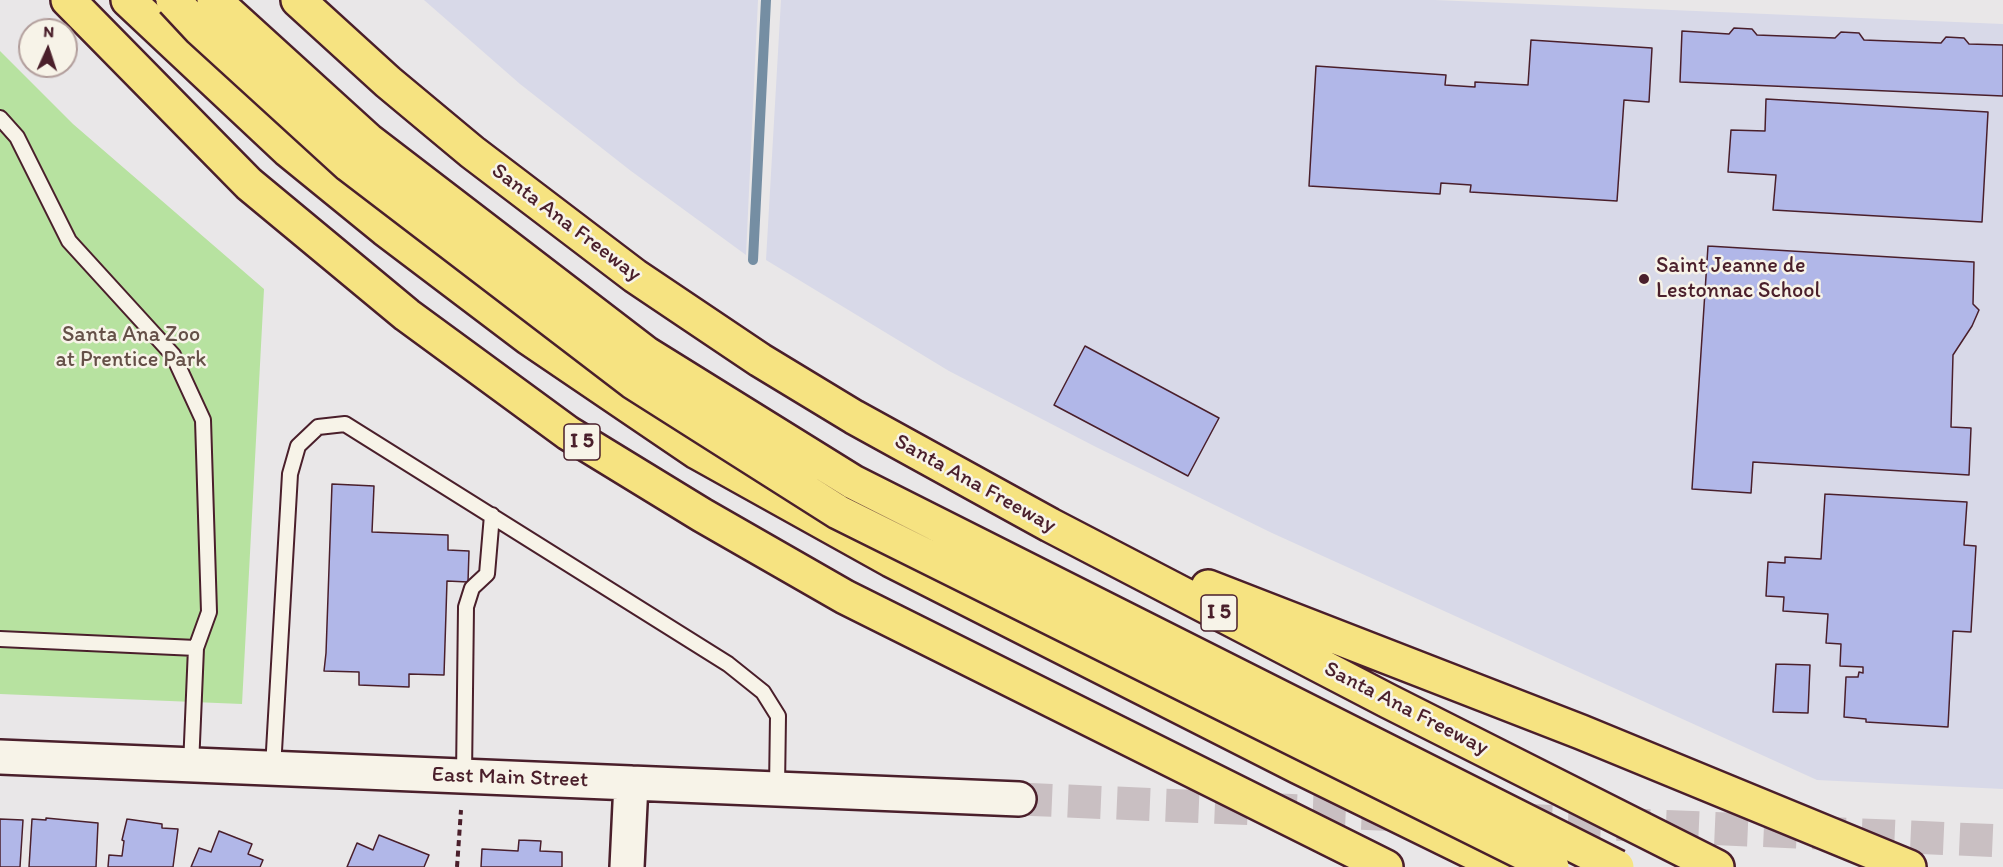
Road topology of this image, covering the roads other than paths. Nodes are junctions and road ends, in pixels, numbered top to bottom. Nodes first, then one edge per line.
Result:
1 (68, 0) edge
2 (128, 0) edge
3 (172, 0) edge
4 (214, 0) edge
5 (298, 0) edge
6 (0, 118) edge
7 (492, 515) junction
8 (1050, 525) junction
9 (0, 639) edge
10 (196, 648) junction
11 (0, 757) edge
12 (191, 766) junction
13 (273, 768) junction
14 (464, 776) junction
15 (631, 783) junction
16 (777, 789) junction
17 (1020, 799) tunnel mouth
18 (627, 867) edge
19 (1386, 867) edge
20 (1503, 867) edge
21 (1552, 867) edge
22 (1617, 867) edge
23 (1717, 867) edge
24 (1909, 867) edge

1 - 19 highway, I 5
2 - 20 highway
3 - 21 highway, bridge
4 - 22 highway, bridge
5 - 8 highway, Santa Ana Freeway / I 5
6 - 10 lane
7 - 13 lane
7 - 14 lane
7 - 16 lane
8 - 23 highway, Santa Ana Freeway / I 5
8 - 24 highway
9 - 10 lane
10 - 12 lane
11 - 12 street, East Main Street
12 - 13 street, East Main Street
13 - 14 street, East Main Street
14 - 15 street, East Main Street
15 - 16 street, East Main Street
15 - 18 street
16 - 17 street, East Main Street

